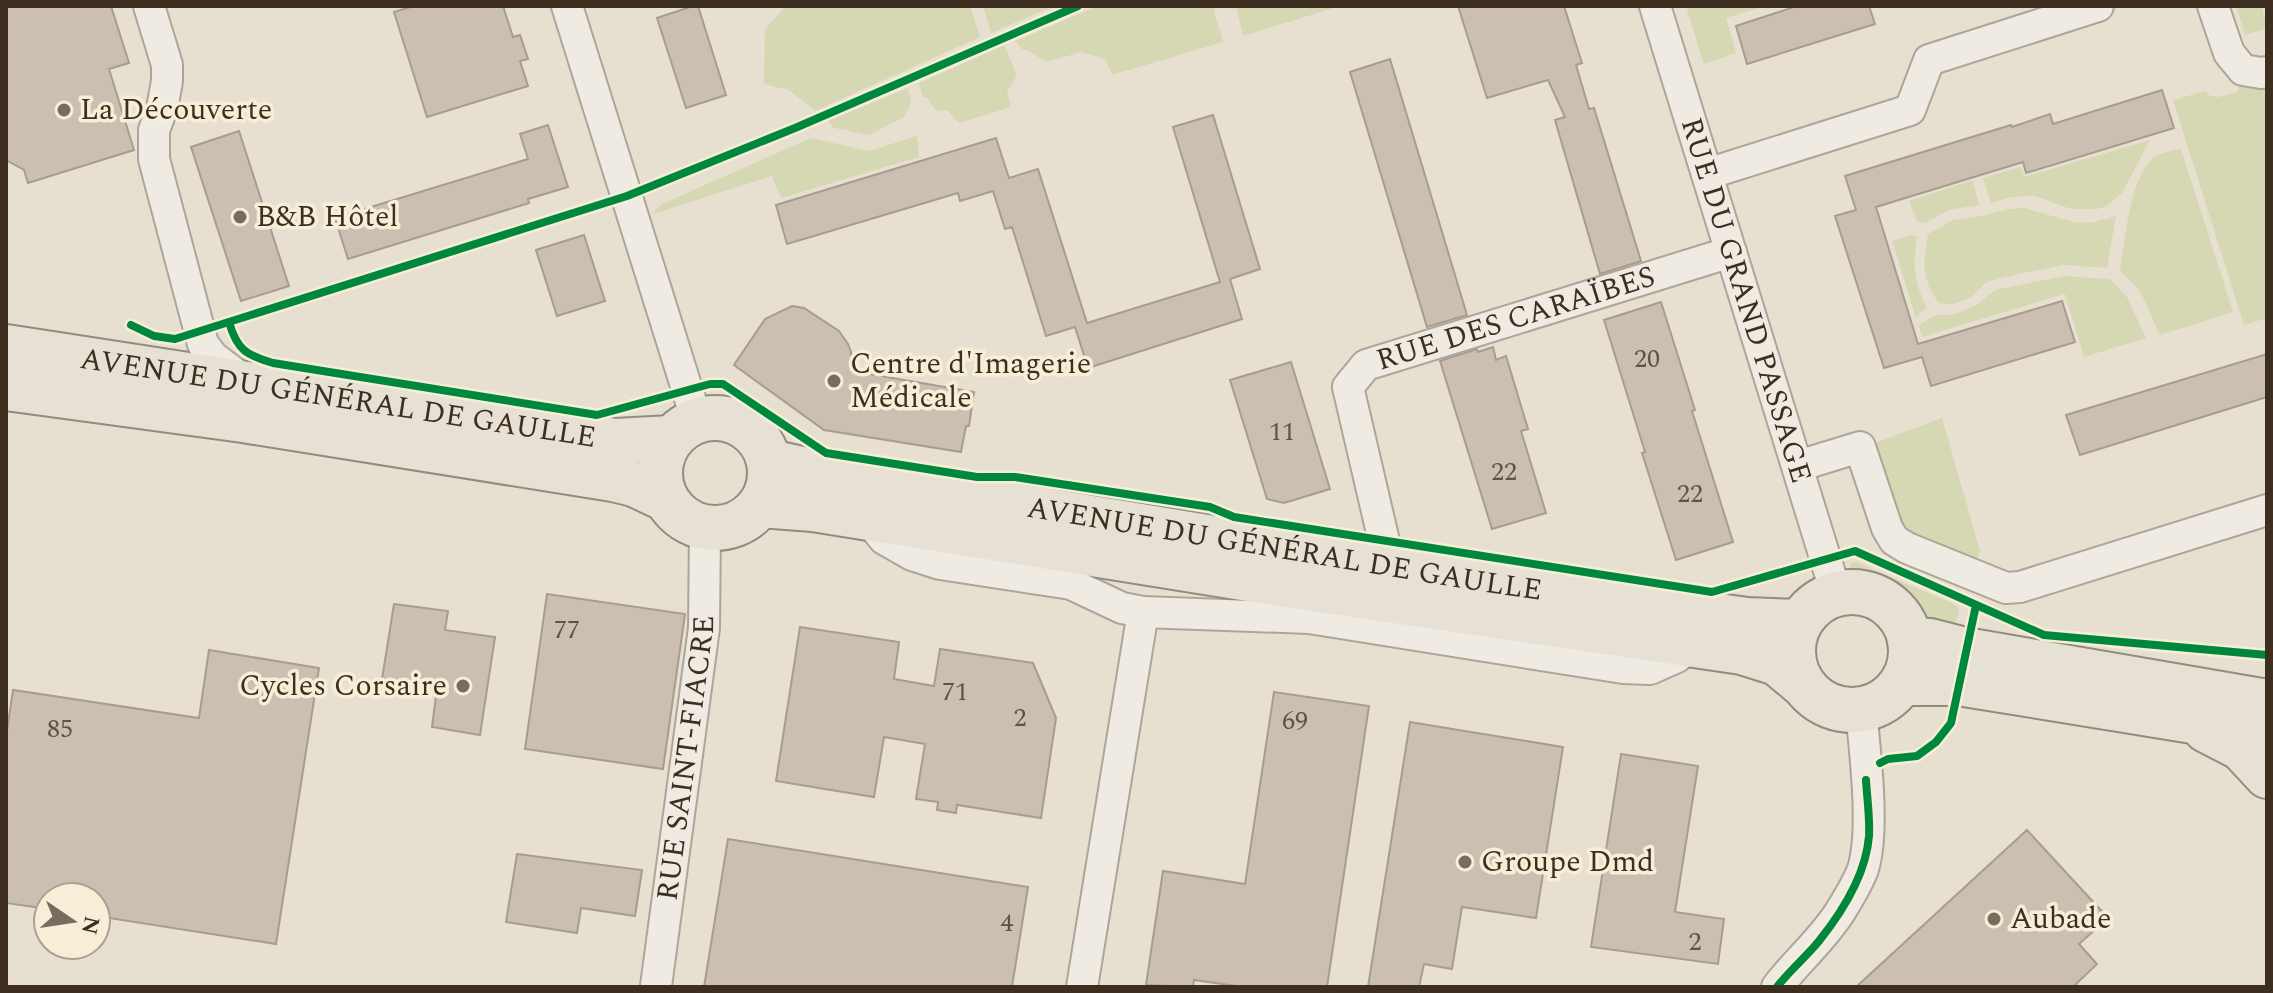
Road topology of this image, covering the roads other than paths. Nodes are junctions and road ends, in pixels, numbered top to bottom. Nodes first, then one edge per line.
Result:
1 (149, 6) edge
2 (567, 6) edge
3 (1655, 6) edge
4 (2098, 6) edge
5 (2213, 6) edge
6 (2267, 72) edge
7 (1707, 174) junction
8 (1731, 252) junction
9 (203, 344) junction
10 (6, 347) edge
11 (159, 370) junction
12 (248, 383) junction
13 (6, 388) edge
14 (684, 429) junction
15 (770, 462) junction
16 (1798, 466) junction
17 (666, 499) junction
18 (761, 505) junction
19 (2267, 510) edge
20 (866, 517) junction
21 (705, 528) junction
22 (1390, 567) junction
23 (1836, 593) junction
24 (1143, 612) junction
25 (1799, 622) junction
26 (1910, 640) junction
27 (1690, 645) junction
28 (1801, 683) junction
29 (1902, 683) junction
30 (2267, 699) edge
31 (1861, 710) junction
32 (2162, 716) junction
33 (2267, 733) edge
34 (2267, 776) edge
35 (656, 986) edge
36 (1082, 987) edge
37 (1777, 987) edge

1 - 9 street
2 - 14 street
3 - 7 street, RUE DU GRAND PASSAGE
4 - 7 street
5 - 6 street
7 - 8 street, RUE DU GRAND PASSAGE
8 - 16 street, RUE DU GRAND PASSAGE
8 - 22 street, RUE DES CARAÏBES
9 - 11 street
9 - 12 street
10 - 11 main road, AVENUE DU GÉNÉRAL DE GAULLE
11 - 12 main road, AVENUE DU GÉNÉRAL DE GAULLE
12 - 14 main road, AVENUE DU GÉNÉRAL DE GAULLE
13 - 17 main road, AVENUE DU GÉNÉRAL DE GAULLE
14 - 15 main road
14 - 17 main road
15 - 18 main road
15 - 22 main road, AVENUE DU GÉNÉRAL DE GAULLE
16 - 19 street
16 - 23 street, RUE DU GRAND PASSAGE
17 - 21 main road
18 - 20 main road, AVENUE DU GÉNÉRAL DE GAULLE
18 - 21 main road
20 - 24 street
20 - 27 main road, AVENUE DU GÉNÉRAL DE GAULLE
21 - 35 street, RUE SAINT-FIACRE
22 - 25 main road, AVENUE DU GÉNÉRAL DE GAULLE
23 - 25 main road
23 - 26 main road
24 - 27 street
24 - 36 street
25 - 28 main road
26 - 29 main road
26 - 30 main road
27 - 28 main road, AVENUE DU GÉNÉRAL DE GAULLE
28 - 31 main road
29 - 31 main road
29 - 32 main road
31 - 37 street
32 - 33 main road
32 - 34 main road

